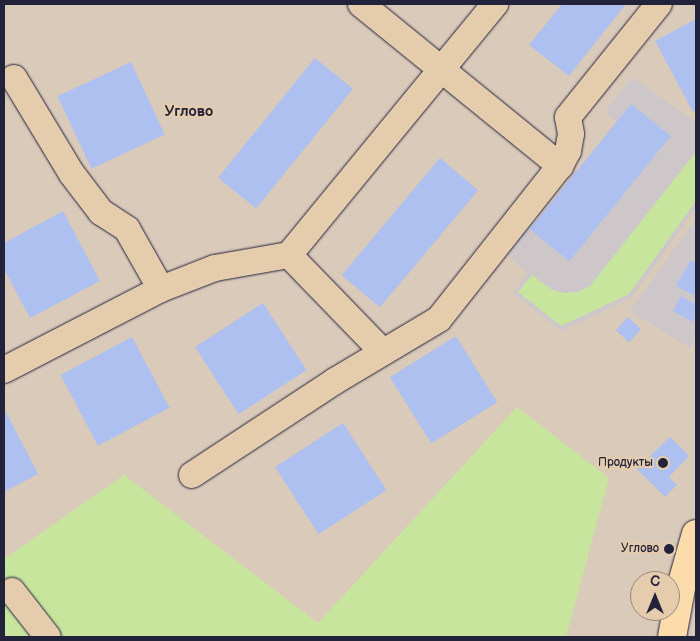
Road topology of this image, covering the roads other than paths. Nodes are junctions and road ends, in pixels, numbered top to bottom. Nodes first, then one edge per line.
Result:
1 (361, 4) edge
2 (495, 4) edge
3 (659, 4) edge
4 (441, 69) junction
5 (14, 78) dead end
6 (560, 166) junction
7 (289, 255) junction
8 (161, 289) junction
9 (383, 352) junction
10 (4, 370) edge
11 (192, 475) dead end
12 (696, 534) edge
13 (12, 591) dead end
14 (48, 637) edge
15 (672, 637) edge

1 - 4 lane
2 - 4 lane
3 - 6 lane
4 - 6 lane
4 - 7 lane
5 - 8 lane
6 - 9 lane
7 - 8 lane
7 - 9 lane
8 - 10 lane
9 - 11 lane
12 - 15 main road
13 - 14 lane

